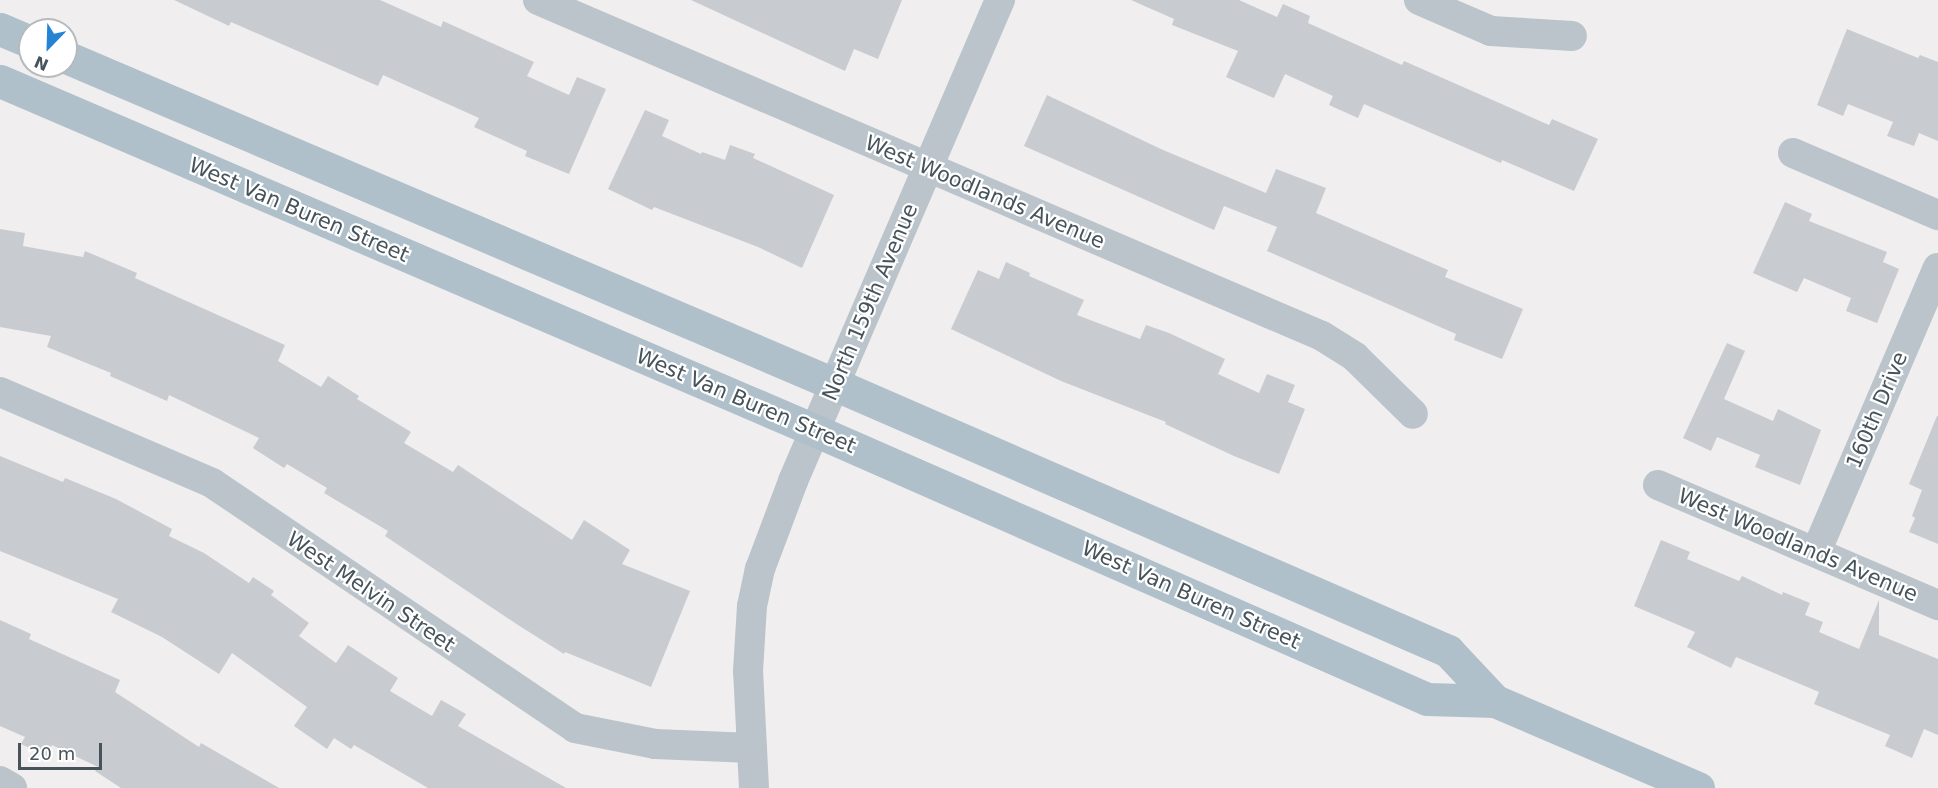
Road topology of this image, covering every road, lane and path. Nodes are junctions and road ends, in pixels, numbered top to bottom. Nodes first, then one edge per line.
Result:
1 (538, 0) edge
2 (1000, 0) edge
3 (1419, 0) edge
4 (0, 29) edge
5 (1572, 36) dead end
6 (18, 37) edge
7 (78, 62) edge
8 (0, 81) edge
9 (1793, 153) dead end
10 (928, 167) junction
11 (1938, 215) edge
12 (1938, 268) edge
13 (834, 384) junction
14 (0, 392) edge
15 (1413, 414) dead end
16 (814, 430) junction
17 (1658, 484) dead end
18 (1816, 552) junction
19 (1938, 605) edge
20 (1495, 701) junction
21 (752, 748) junction
22 (0, 781) edge
23 (12, 788) edge
24 (754, 788) edge
25 (1698, 788) edge

1 - 10 street, West Woodlands Avenue
2 - 10 street, North 159th Avenue
3 - 5 street
4 - 6 main road
7 - 13 main road, West Van Buren Street
8 - 16 main road, West Van Buren Street
9 - 11 street
10 - 13 street, North 159th Avenue
10 - 15 street, West Woodlands Avenue
12 - 18 street, 160th Drive
13 - 16 street, North 159th Avenue
13 - 20 main road, West Van Buren Street
14 - 21 street, West Melvin Street
16 - 20 main road, West Van Buren Street
16 - 21 street, North 159th Avenue
17 - 18 street, West Woodlands Avenue
18 - 19 street, West Woodlands Avenue
20 - 25 main road, West Van Buren Street
21 - 24 street, North 159th Avenue
22 - 23 street

